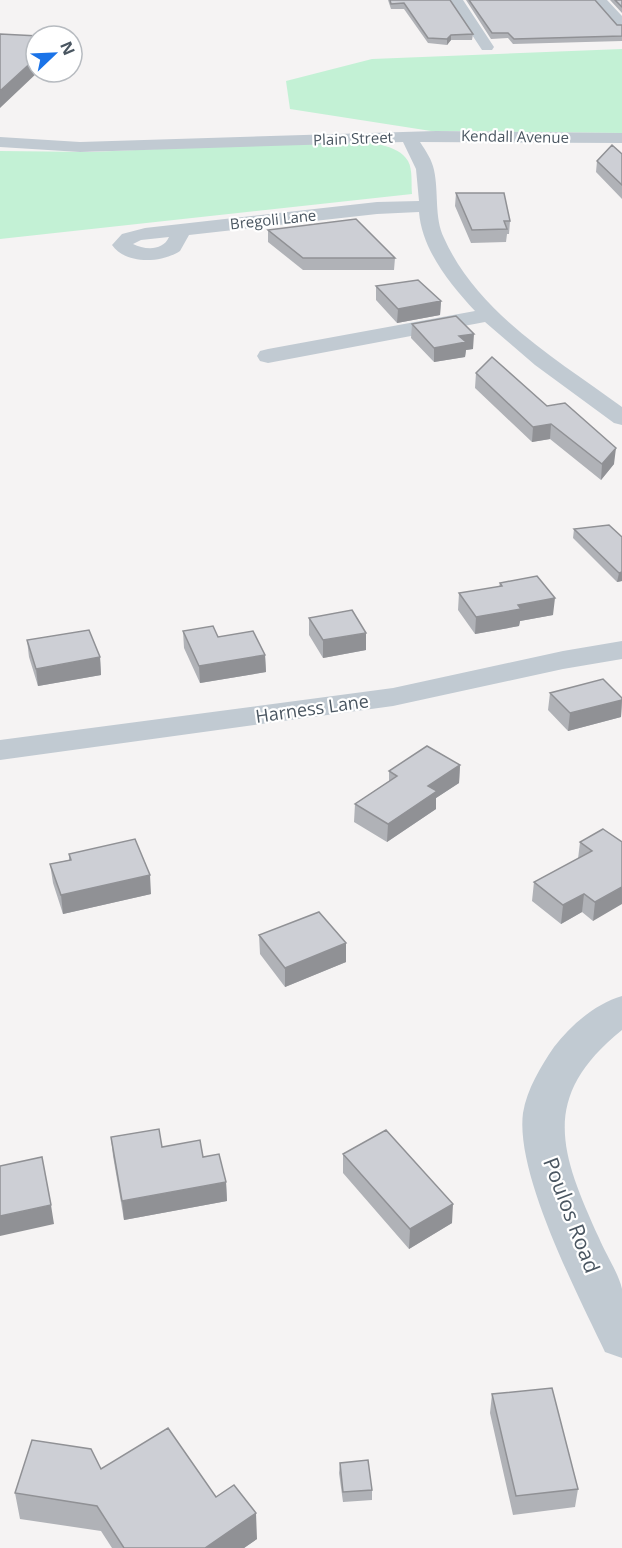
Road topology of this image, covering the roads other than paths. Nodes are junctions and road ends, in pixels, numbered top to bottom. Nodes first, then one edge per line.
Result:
1 (456, 0) edge
2 (600, 0) edge
3 (622, 25) edge
4 (486, 47) dead end
5 (408, 136) junction
6 (622, 138) edge
7 (0, 142) edge
8 (427, 206) junction
9 (122, 243) dead end
10 (489, 315) junction
11 (268, 356) dead end
12 (622, 418) edge
13 (622, 650) edge
14 (0, 750) edge
15 (622, 1010) edge
16 (622, 1337) edge

1 - 4 street
2 - 3 street
5 - 6 street, Kendall Avenue
5 - 7 street, Plain Street
5 - 8 street, Plain Street
8 - 9 street, Bregoli Lane
8 - 10 street, Plain Street
10 - 11 street
10 - 12 street, Plain Street
13 - 14 street, Harness Lane
15 - 16 street, Poulos Road

